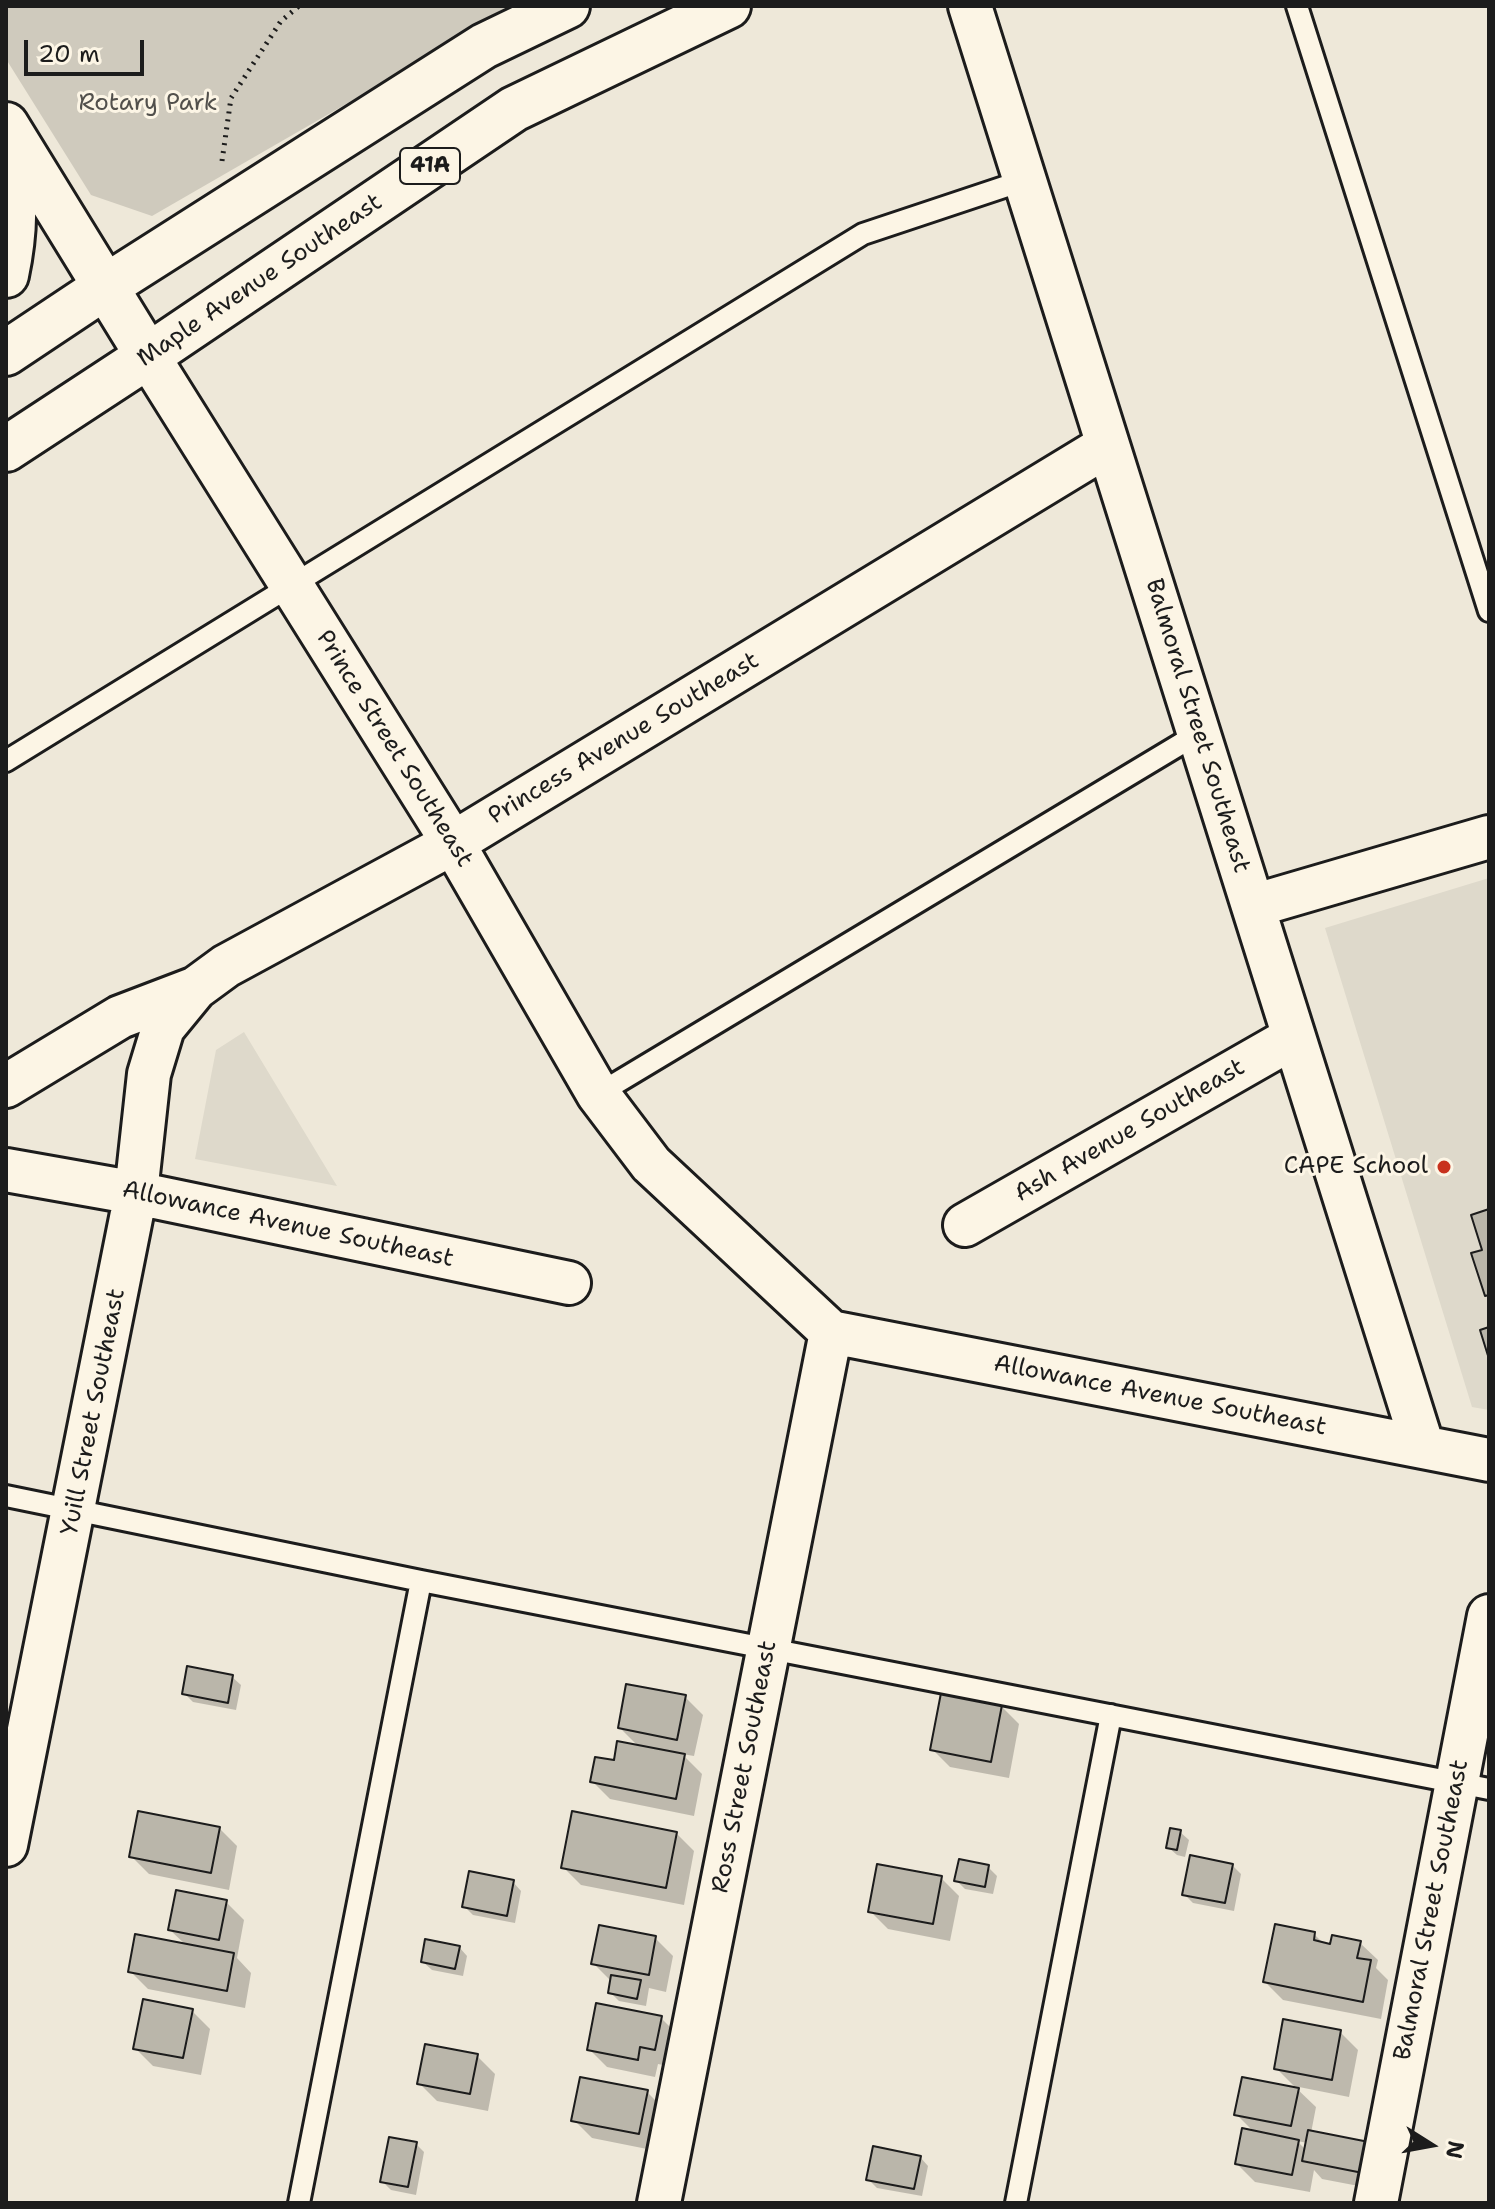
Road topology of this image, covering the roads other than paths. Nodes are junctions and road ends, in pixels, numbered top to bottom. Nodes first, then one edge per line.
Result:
1 (567, 6) edge
2 (728, 6) edge
3 (970, 6) edge
4 (1297, 6) edge
5 (6, 125) edge
6 (6, 153) edge
7 (1025, 180) junction
8 (6, 275) edge
9 (105, 287) junction
10 (6, 353) edge
11 (148, 356) junction
12 (1108, 445) junction
13 (6, 449) edge
14 (293, 585) junction
15 (1489, 611) edge
16 (1199, 733) junction
17 (6, 761) edge
18 (1489, 837) edge
19 (453, 843) junction
20 (1253, 906) junction
21 (196, 988) junction
22 (1294, 1037) junction
23 (6, 1086) edge
24 (598, 1094) junction
25 (6, 1170) edge
26 (136, 1193) junction
27 (965, 1225) dead end
28 (569, 1283) dead end
29 (831, 1332) junction
30 (1423, 1447) junction
31 (1489, 1460) edge
32 (6, 1496) edge
33 (75, 1508) junction
34 (421, 1581) junction
35 (1489, 1616) edge
36 (768, 1649) junction
37 (1111, 1715) junction
38 (1473, 1786) edge
39 (6, 1845) edge
40 (299, 2203) edge
41 (659, 2203) edge
42 (1016, 2203) edge
43 (1376, 2203) edge

1 - 9 main road
2 - 11 main road, Maple Avenue Southeast / 41A
3 - 7 street, Balmoral Street Southeast
4 - 15 lane
5 - 9 main road, Prince Street Southeast
6 - 8 main road
7 - 12 street, Balmoral Street Southeast
7 - 14 lane
9 - 10 main road
9 - 11 main road, Prince Street Southeast
11 - 13 main road, Maple Avenue Southeast
11 - 14 street, Prince Street Southeast
12 - 16 street, Balmoral Street Southeast
12 - 19 street, Princess Avenue Southeast
14 - 17 lane
14 - 19 street, Prince Street Southeast
16 - 20 street, Balmoral Street Southeast
16 - 24 lane
18 - 20 street
19 - 21 street, Princess Avenue Southeast
19 - 24 street, Prince Street Southeast
20 - 22 street, Balmoral Street Southeast
21 - 23 street, Princess Avenue Southeast
21 - 26 street, Yuill Street Southeast
22 - 27 street, Ash Avenue Southeast
22 - 30 street, Balmoral Street Southeast
24 - 29 street, Prince Street Southeast
25 - 26 street, Allowance Avenue Southeast
26 - 28 street, Allowance Avenue Southeast
26 - 33 street, Yuill Street Southeast
29 - 30 street, Allowance Avenue Southeast
29 - 36 street, Ross Street Southeast
30 - 31 street, Allowance Avenue Southeast
32 - 33 lane
33 - 34 lane
33 - 39 street, Yuill Street Southeast
34 - 36 lane
34 - 40 lane
35 - 38 street, Balmoral Street Southeast
36 - 37 lane
36 - 41 street, Ross Street Southeast
37 - 38 lane
37 - 42 lane
38 - 43 street, Balmoral Street Southeast

